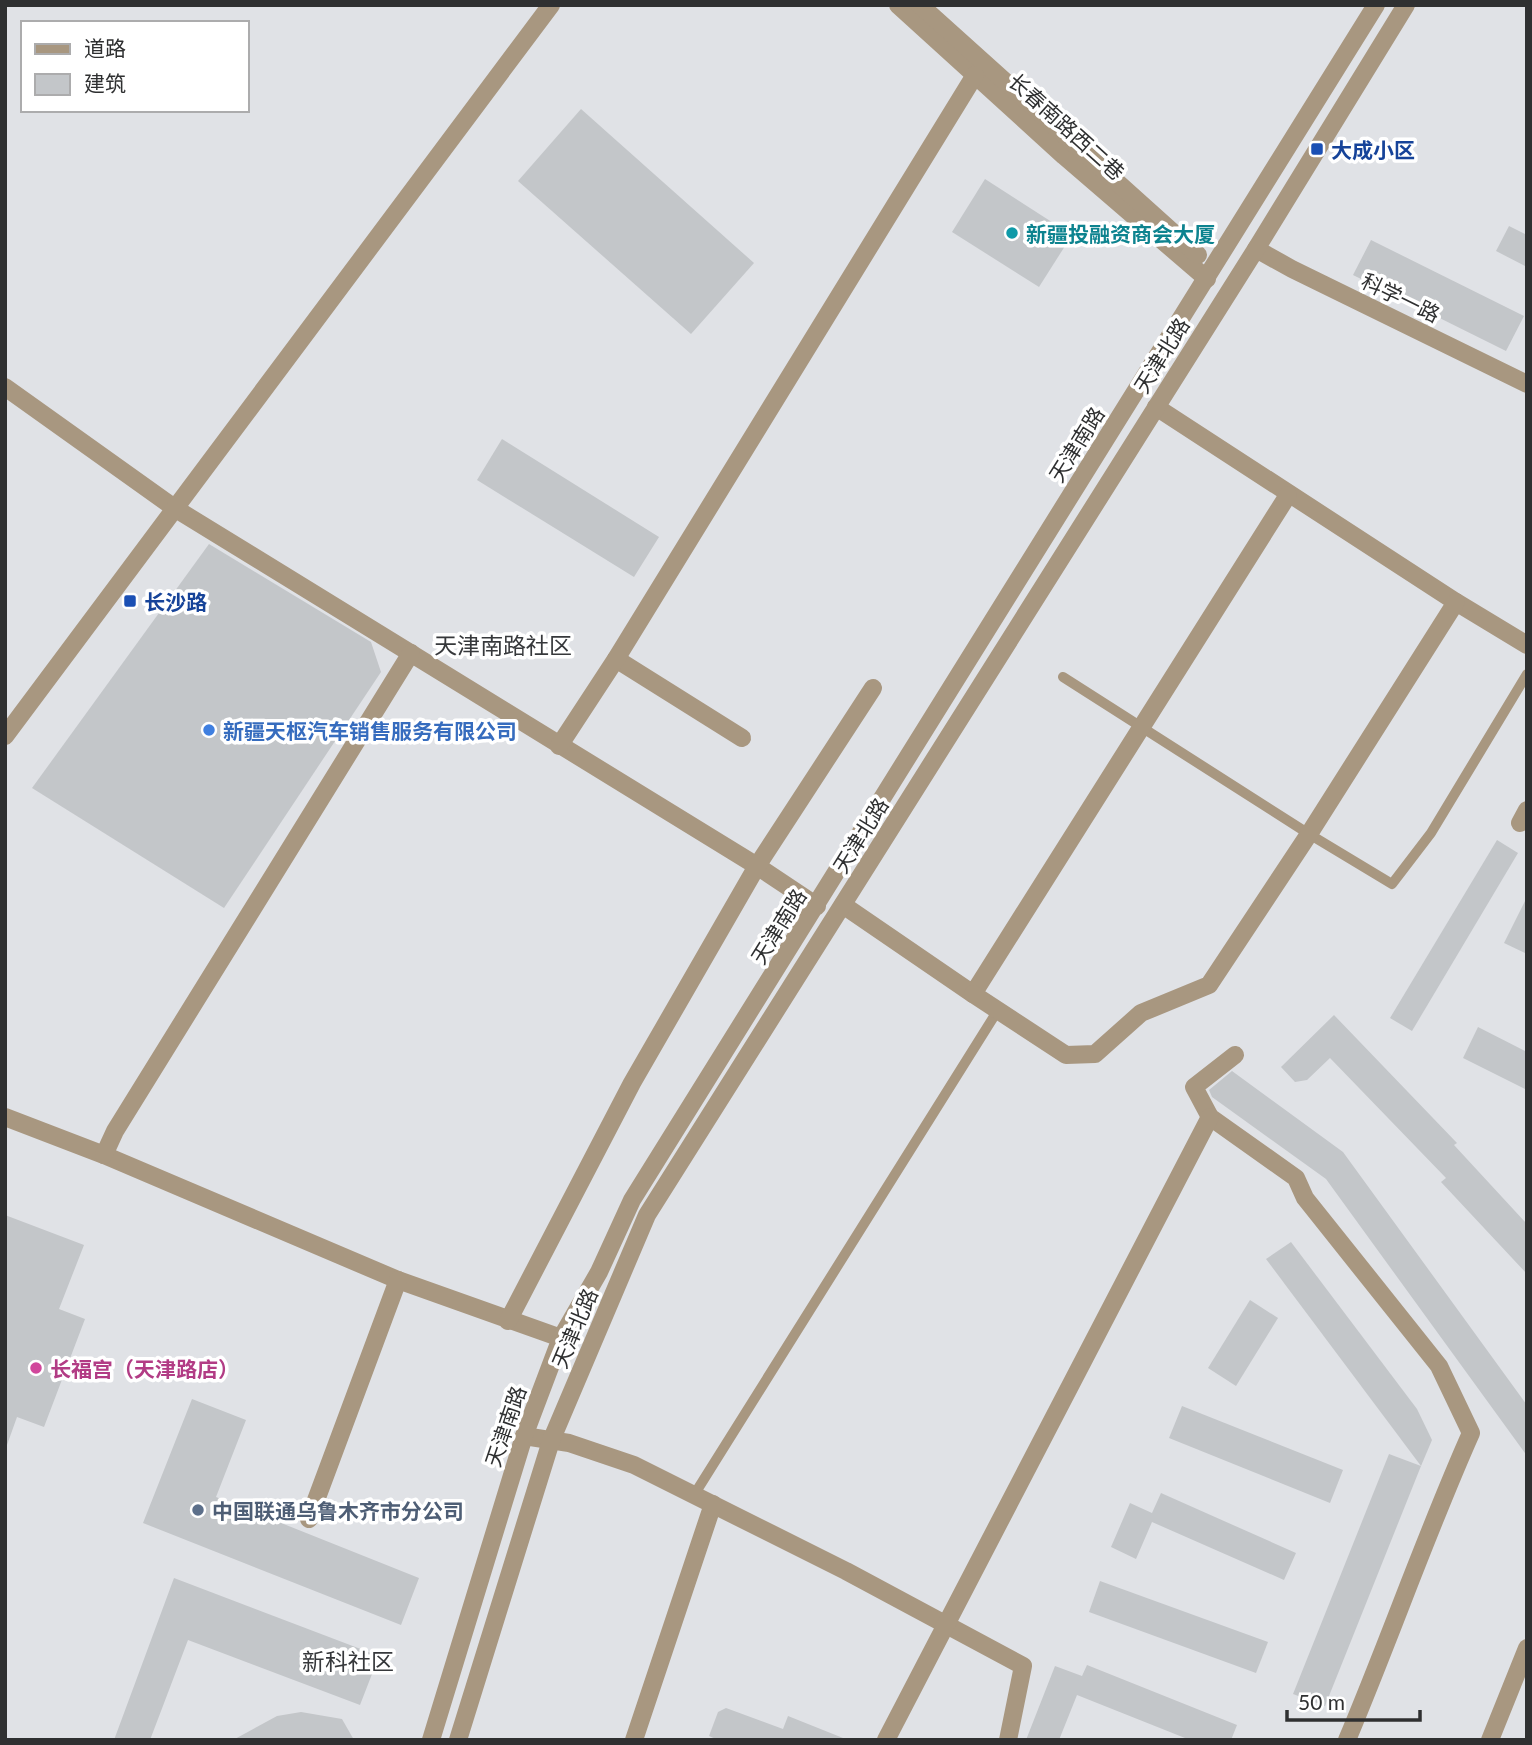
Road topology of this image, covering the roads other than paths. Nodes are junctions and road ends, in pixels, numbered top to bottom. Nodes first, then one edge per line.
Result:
1 (551, 5) edge
2 (898, 5) edge
3 (920, 5) edge
4 (1376, 5) edge
5 (1406, 5) edge
6 (1362, 29) junction
7 (1383, 42) junction
8 (975, 75) junction
9 (1256, 248) junction
10 (1210, 274) junction
11 (1527, 384) edge
12 (5, 387) edge
13 (1156, 407) junction
14 (1101, 447) junction
15 (1123, 459) junction
16 (1288, 495) junction
17 (176, 509) junction
18 (1456, 602) junction
19 (1527, 645) edge
20 (411, 653) junction
21 (616, 659) junction
22 (1527, 674) edge
23 (1063, 677) dead end
24 (873, 688) dead end
25 (1142, 727) junction
26 (5, 736) edge
27 (742, 738) dead end
28 (559, 746) junction
29 (1309, 834) junction
30 (757, 866) junction
31 (843, 905) junction
32 (817, 906) junction
33 (973, 994) junction
34 (998, 1010) junction
35 (1236, 1055) dead end
36 (5, 1117) edge
37 (1209, 1117) junction
38 (104, 1155) junction
39 (398, 1280) junction
40 (508, 1321) junction
41 (561, 1338) junction
42 (524, 1436) junction
43 (551, 1441) junction
44 (694, 1495) junction
45 (713, 1504) junction
46 (309, 1519) dead end
47 (946, 1625) junction
48 (1527, 1648) edge
49 (431, 1740) edge
50 (458, 1740) edge
51 (634, 1740) edge
52 (886, 1740) edge
53 (1008, 1740) edge
54 (1347, 1740) edge
55 (1490, 1740) edge

1 - 17 street
2 - 8 street, 长春南路西二巷
3 - 10 street, 长春南路西二巷
4 - 6 street, 天津南路
5 - 7 street, 天津北路
6 - 7 street
6 - 10 street, 天津南路
7 - 9 street, 天津北路
8 - 10 street, 长春南路西二巷
8 - 21 street
9 - 11 street, 科学一路
9 - 13 street, 天津北路
10 - 14 street, 天津南路
12 - 17 street
13 - 15 street, 天津北路
13 - 16 street
14 - 15 street
14 - 32 street, 天津南路
15 - 31 street, 天津北路
16 - 18 street
16 - 25 street
17 - 20 street
17 - 26 street
18 - 19 street
18 - 29 street
20 - 28 street
20 - 38 street
21 - 27 street
21 - 28 street
22 - 29 lane
23 - 25 lane
24 - 30 street
25 - 29 lane
25 - 33 street
28 - 30 street
29 - 34 street
30 - 32 street
30 - 40 street
31 - 33 street
31 - 43 street, 天津北路
32 - 41 street, 天津南路
33 - 34 street
34 - 44 lane
35 - 37 street
36 - 38 street
37 - 47 street
37 - 54 street
38 - 39 street
39 - 40 street
39 - 46 street
40 - 41 street
41 - 42 street, 天津南路
42 - 43 street
42 - 49 street, 天津南路
43 - 44 street
43 - 50 street, 天津北路
44 - 45 street
45 - 47 street
45 - 51 street
47 - 52 street
47 - 53 street
48 - 55 street

